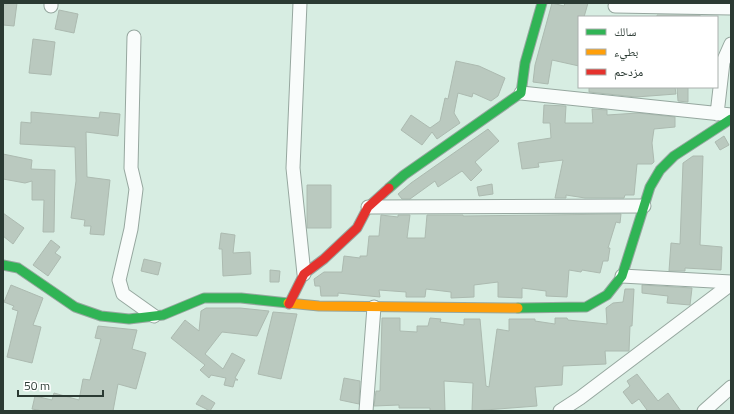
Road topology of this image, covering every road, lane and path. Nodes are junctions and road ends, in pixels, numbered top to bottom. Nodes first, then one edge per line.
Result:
1 (300, 3) edge
2 (542, 3) edge
3 (647, 4) edge
4 (615, 6) dead end
5 (731, 8) edge
6 (134, 37) dead end
7 (731, 44) edge
8 (521, 93) junction
9 (717, 114) junction
10 (731, 116) edge
11 (731, 119) edge
12 (644, 206) junction
13 (368, 207) junction
14 (3, 265) edge
15 (304, 274) junction
16 (622, 276) junction
17 (731, 283) edge
18 (289, 304) junction
19 (374, 307) junction
20 (154, 316) junction
21 (731, 387) edge
22 (366, 411) edge
23 (560, 411) edge
24 (704, 411) edge

1 - 15 street
2 - 8 street
3 - 4 street
3 - 5 street
6 - 20 street
7 - 9 street
8 - 9 street
8 - 13 street
9 - 10 street
11 - 12 street
12 - 13 street
12 - 16 street
13 - 15 street
14 - 20 street
15 - 18 street
16 - 17 street
16 - 19 street
17 - 23 street
18 - 19 street
18 - 20 street
19 - 22 street
21 - 24 street

